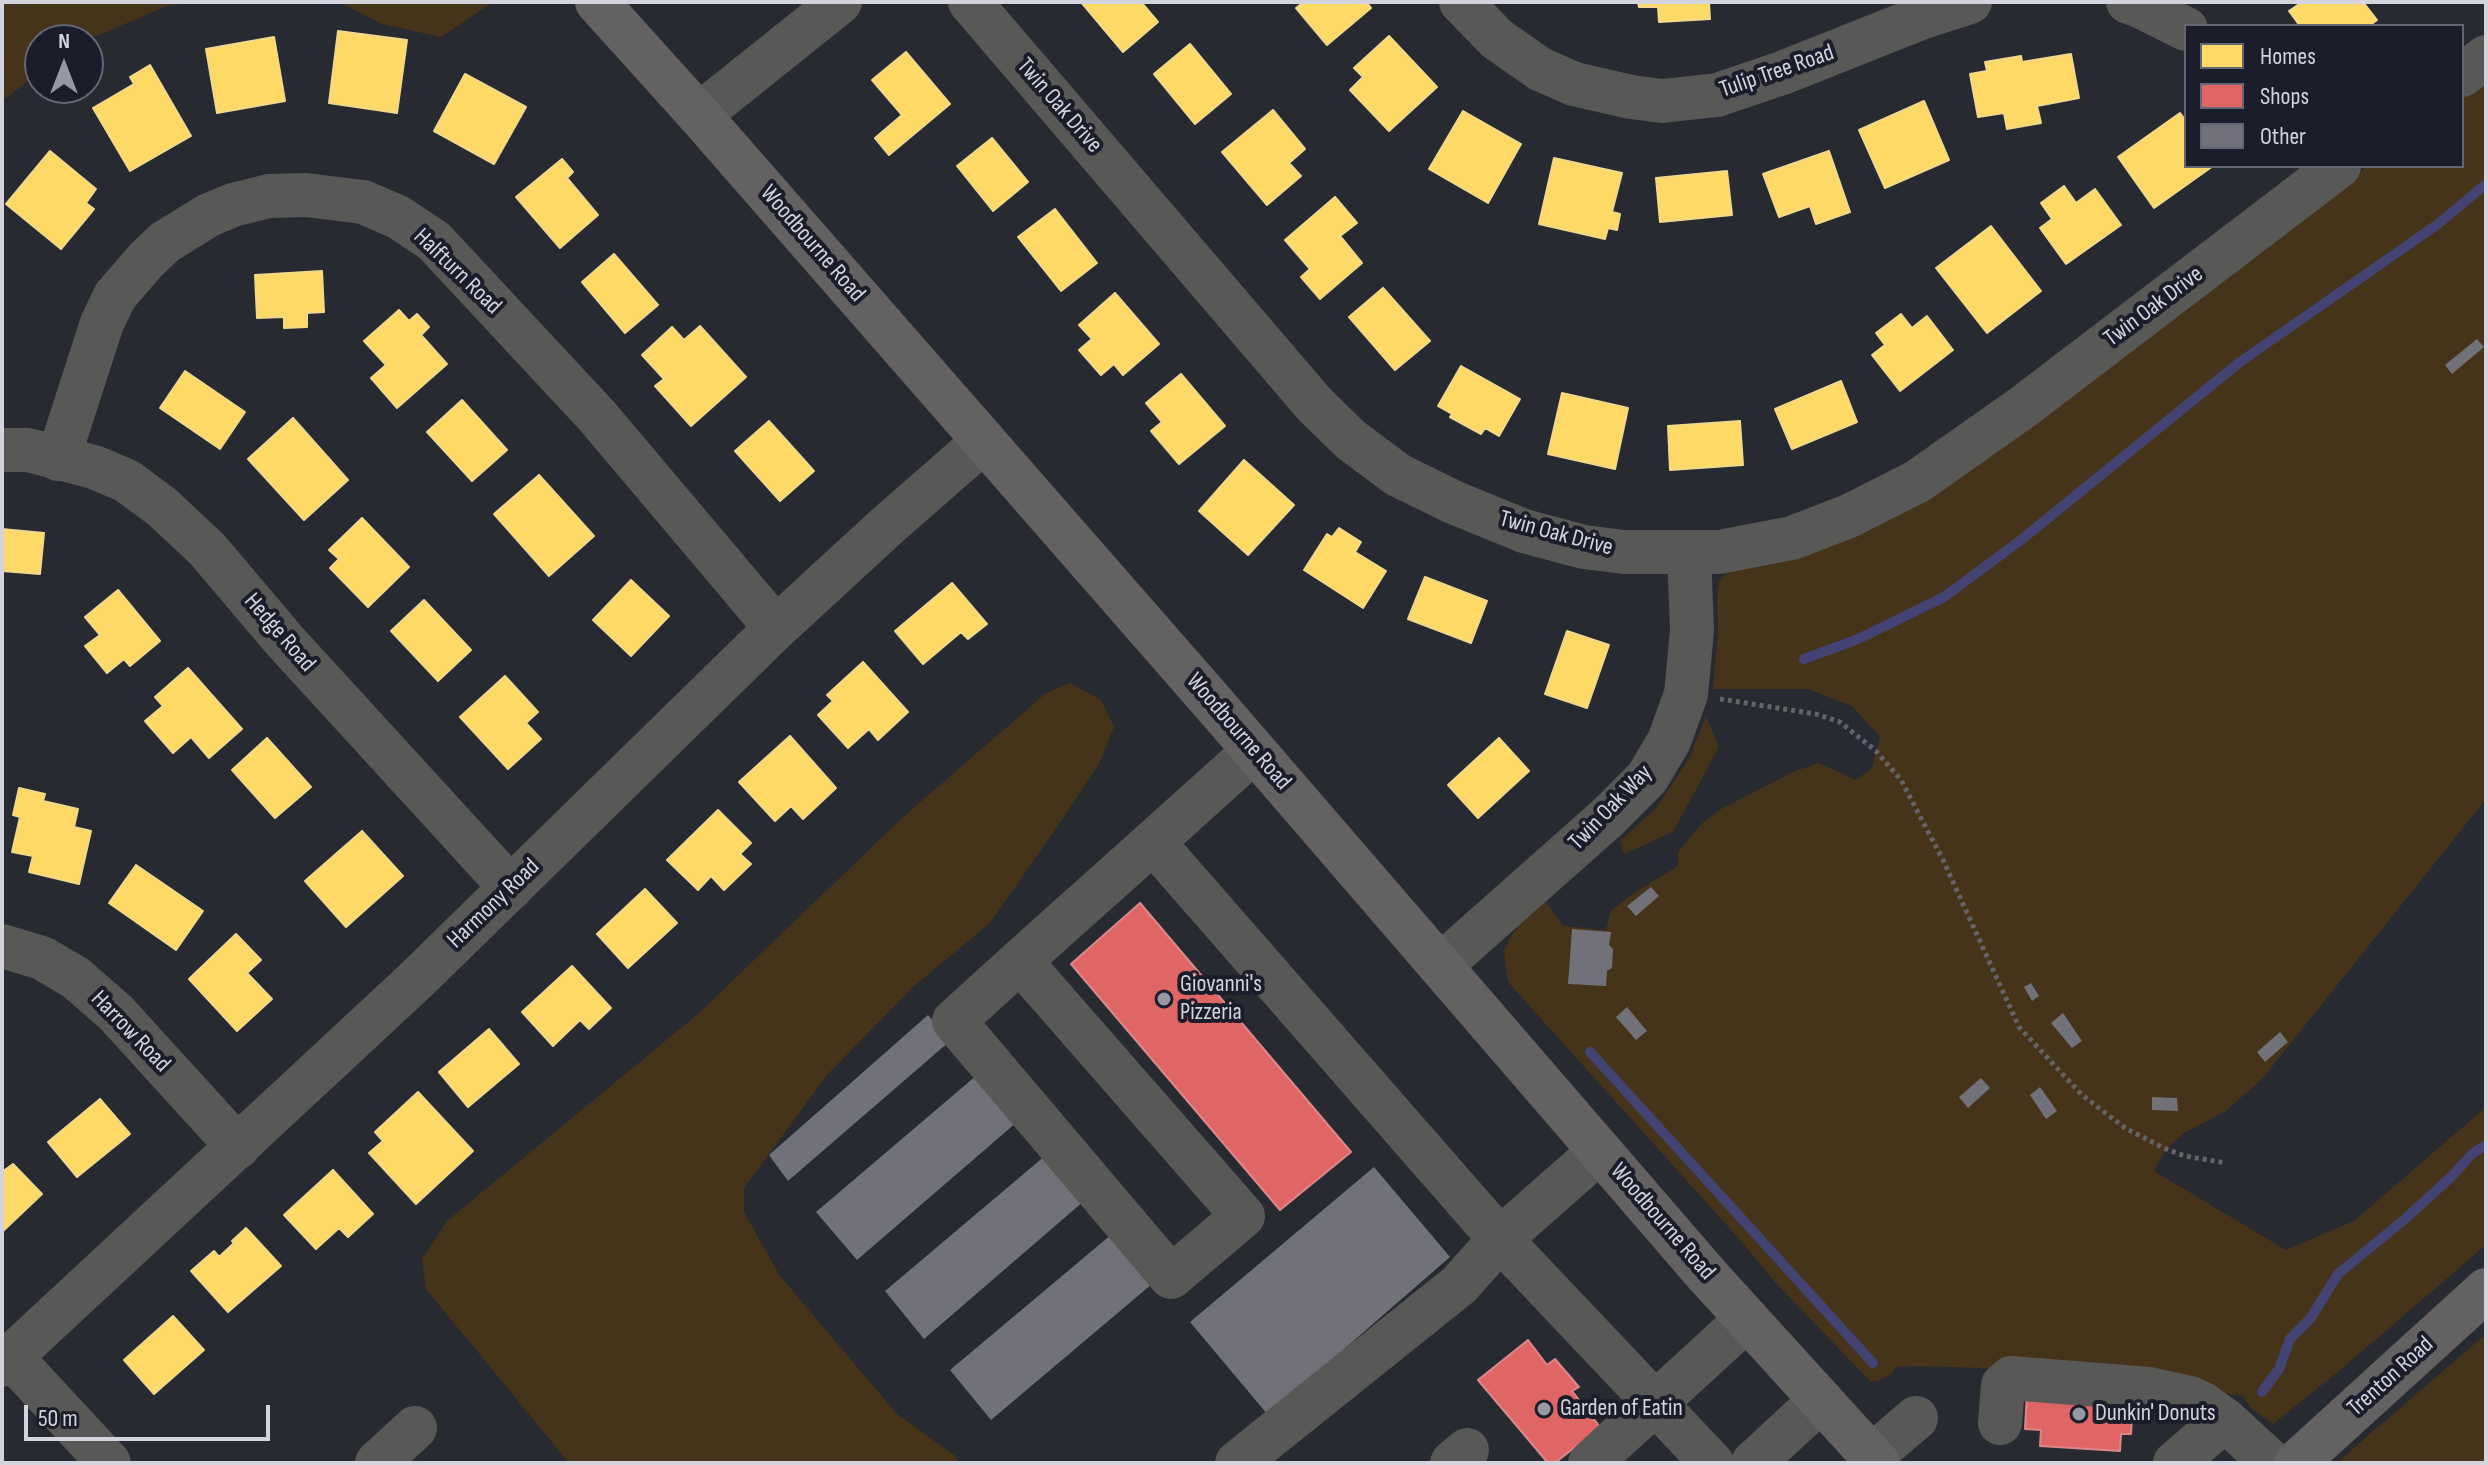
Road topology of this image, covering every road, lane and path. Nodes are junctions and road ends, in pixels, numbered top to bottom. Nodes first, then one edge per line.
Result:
1 (597, 2) edge
2 (840, 2) edge
3 (970, 2) edge
4 (1461, 2) edge
5 (1970, 2) edge
6 (2128, 2) edge
7 (2184, 28) edge
8 (2486, 57) edge
9 (2464, 74) edge
10 (699, 115) junction
11 (2324, 170) edge
12 (984, 441) junction
13 (2, 450) edge
14 (58, 459) junction
15 (1689, 553) junction
16 (776, 628) junction
17 (1686, 694) junction
18 (1254, 751) junction
19 (1153, 842) junction
20 (511, 888) junction
21 (2, 946) edge
22 (1020, 961) junction
23 (1440, 966) junction
24 (238, 1147) junction
25 (1600, 1151) junction
26 (2226, 1163) dead end
27 (1500, 1239) junction
28 (2486, 1290) edge
29 (1747, 1319) junction
30 (6, 1361) edge
31 (1821, 1400) junction
32 (1657, 1404) junction
33 (1916, 1418) dead end
34 (2225, 1420) junction
35 (2000, 1423) dead end
36 (415, 1428) dead end
37 (1875, 1460) edge
38 (109, 1463) edge
39 (377, 1463) edge
40 (1237, 1463) edge
41 (1590, 1463) edge
42 (1712, 1463) edge
43 (1753, 1463) edge
44 (2175, 1463) edge
45 (2272, 1463) edge
46 (2296, 1463) edge

1 - 10 main road, Woodbourne Road
2 - 10 street
3 - 15 street, Twin Oak Drive
4 - 5 street, Tulip Tree Road
6 - 7 street
8 - 9 street
10 - 12 main road, Woodbourne Road
11 - 15 street, Twin Oak Drive
12 - 16 street, Harmony Road
12 - 18 main road, Woodbourne Road
13 - 14 street, Hedge Road
14 - 16 street, Halfturn Road
14 - 20 street, Hedge Road
15 - 17 street, Twin Oak Way
16 - 20 street, Harmony Road
17 - 23 street, Twin Oak Way
17 - 26 path
18 - 19 street
18 - 23 main road, Woodbourne Road
19 - 22 street
19 - 27 street
20 - 24 street, Harmony Road
21 - 24 street, Harrow Road
22 - 22 street
23 - 25 main road, Woodbourne Road
24 - 30 street, Harmony Road
25 - 27 street
25 - 29 main road, Woodbourne Road
27 - 32 street
27 - 40 street
28 - 46 main road, Trenton Road
29 - 31 main road, Woodbourne Road
29 - 32 street
30 - 38 street
31 - 37 main road, Woodbourne Road
31 - 43 street
32 - 41 street
32 - 42 street
33 - 37 street
34 - 35 street
34 - 44 street
34 - 45 street
36 - 39 street

